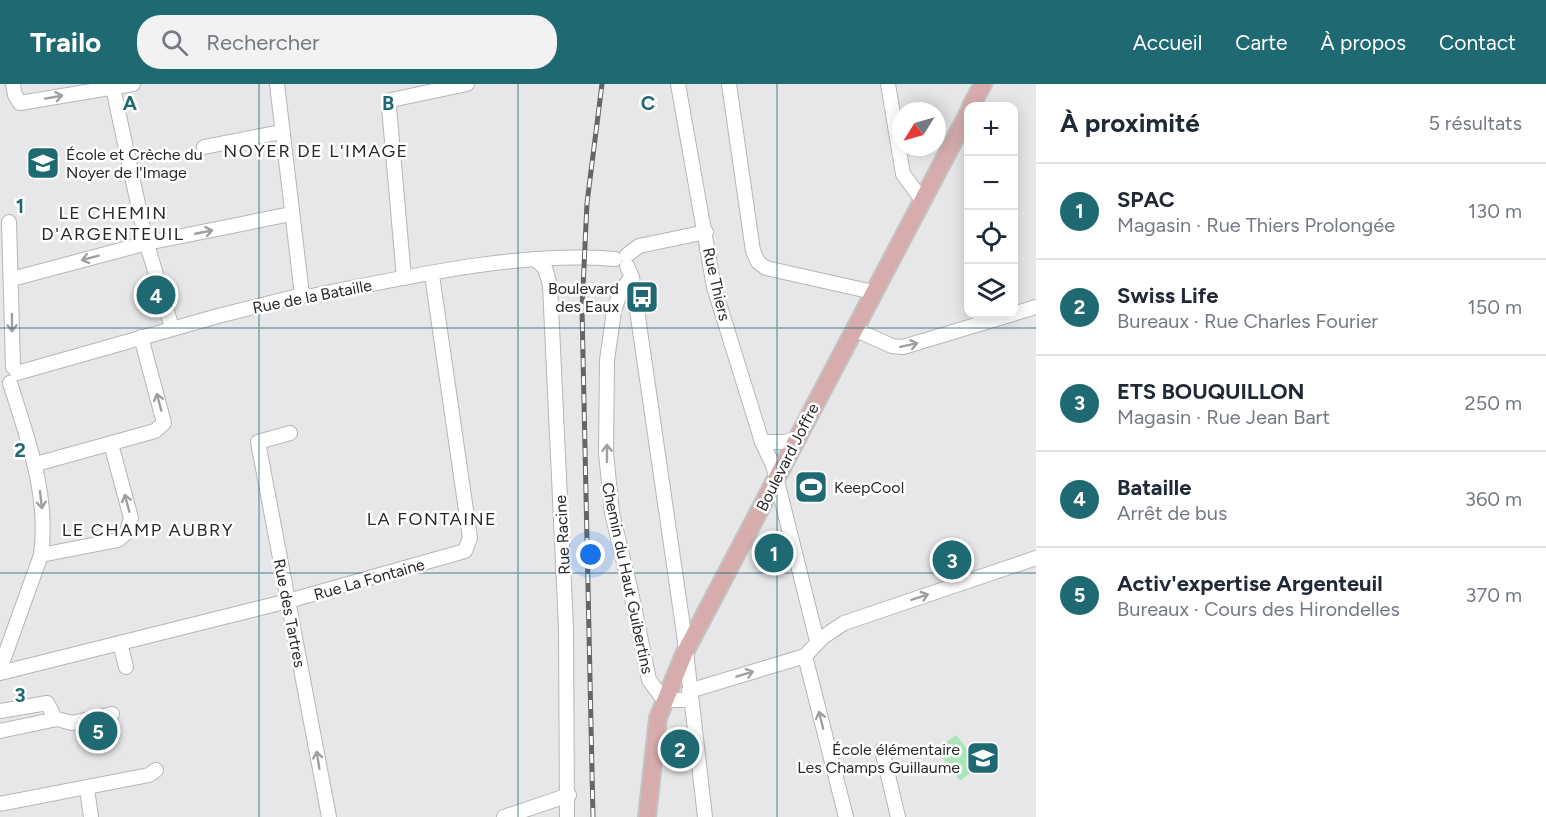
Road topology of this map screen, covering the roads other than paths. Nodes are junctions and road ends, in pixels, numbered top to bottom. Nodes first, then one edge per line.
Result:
1 (133, 84) edge
2 (278, 84) edge
3 (467, 84) edge
4 (678, 84) edge
5 (729, 84) edge
6 (888, 84) edge
7 (983, 84) edge
8 (13, 87) edge
9 (105, 87) edge
10 (973, 102) edge
11 (964, 121) edge
12 (281, 132) junction
13 (204, 147) dead end
14 (922, 200) junction
15 (291, 214) junction
16 (9, 222) dead end
17 (706, 232) junction
18 (147, 243) junction
19 (536, 259) junction
20 (625, 264) junction
21 (432, 274) junction
22 (404, 278) junction
23 (12, 279) junction
24 (873, 292) junction
25 (302, 296) junction
26 (1036, 308) edge
27 (172, 328) junction
28 (854, 329) junction
29 (141, 337) junction
30 (8, 375) edge
31 (290, 433) dead end
32 (797, 438) junction
33 (762, 442) junction
34 (111, 444) junction
35 (36, 464) junction
36 (776, 479) junction
37 (41, 555) junction
38 (1036, 558) edge
39 (288, 602) junction
40 (818, 641) junction
41 (120, 643) junction
42 (685, 652) junction
43 (805, 656) junction
44 (126, 666) dead end
45 (0, 671) edge
46 (689, 695) junction
47 (664, 700) junction
48 (0, 711) edge
49 (52, 712) dead end
50 (112, 714) dead end
51 (0, 731) edge
52 (882, 750) dead end
53 (156, 770) dead end
54 (87, 789) junction
55 (569, 795) junction
56 (0, 804) edge
57 (91, 817) edge
58 (329, 817) edge
59 (504, 817) edge
60 (567, 817) edge
61 (647, 817) edge
62 (705, 817) edge
63 (846, 817) edge
64 (898, 817) edge

1 - 9 street
2 - 12 street
3 - 22 street
4 - 17 street, Rue Thiers
5 - 24 street
6 - 14 street
7 - 10 main road
8 -> 9 street
9 - 18 street
11 - 14 main road, Boulevard Joffre
12 - 13 street
12 - 15 street
14 - 24 main road, Boulevard Joffre
18 -> 15 street
15 - 25 street
16 - 23 street
17 - 20 street, Rue de la Bataille
17 - 33 street, Rue Thiers
18 -> 23 street
18 - 27 street
19 - 20 street, Rue de la Bataille
19 - 21 street, Rue de la Bataille
19 - 55 street, Rue Racine
20 - 42 street
47 -> 20 street, Chemin du Haut Guibertins
21 - 22 street, Rue de la Bataille
21 - 39 street, Rue La Fontaine
22 - 25 street, Rue de la Bataille
23 -> 30 street
24 - 28 main road, Boulevard Joffre
25 - 27 street, Rue de la Bataille
28 -> 26 street
27 - 29 street, Rue de la Bataille
28 - 32 main road, Boulevard Joffre
29 - 30 street, Rue de la Bataille
34 -> 29 street
30 - 35 street
31 - 39 street, Rue des Tartres
32 - 33 street
32 - 36 main road, Boulevard Joffre
33 - 36 street, Rue Thiers
34 - 35 street
37 -> 34 street
35 -> 37 street
36 - 40 street, Rue Thiers
36 - 42 main road, Boulevard Joffre
37 - 45 street
40 -> 38 street
39 - 41 street, Rue La Fontaine
58 -> 39 street, Rue des Tartres
40 - 43 street
41 - 44 street
41 - 45 street, Rue La Fontaine
42 - 46 street
42 - 47 main road, Boulevard Joffre
46 -> 43 street
63 -> 43 street
46 - 47 street
46 - 62 street
47 - 61 main road, Boulevard Joffre
48 - 49 street
50 - 51 street
52 - 64 street
53 - 54 street
54 - 56 street
54 - 57 street
55 - 59 street
55 - 60 street, Rue Racine

